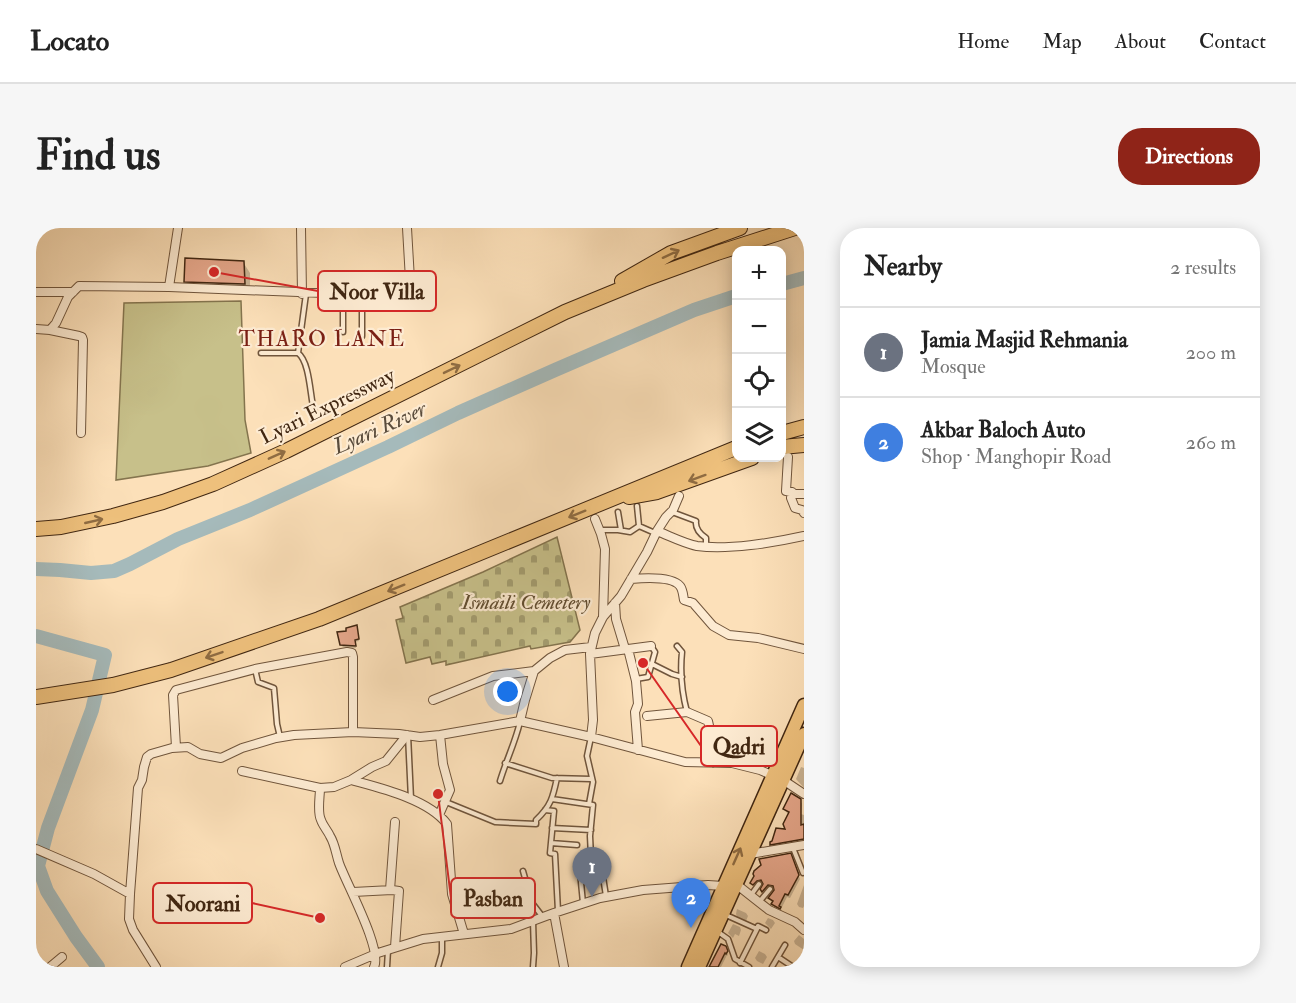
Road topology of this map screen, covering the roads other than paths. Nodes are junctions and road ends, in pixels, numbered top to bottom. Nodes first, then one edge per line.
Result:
1 (178, 228) edge
2 (301, 228) edge
3 (407, 228) edge
4 (740, 228) edge
5 (795, 228) edge
6 (804, 235) edge
7 (717, 253) junction
8 (169, 287) junction
9 (36, 292) edge
10 (73, 292) junction
11 (304, 294) junction
12 (343, 295) junction
13 (362, 295) junction
14 (411, 297) junction
15 (425, 297) dead end
16 (565, 312) junction
17 (36, 329) edge
18 (50, 330) junction
19 (343, 332) dead end
20 (362, 336) dead end
21 (261, 353) dead end
22 (298, 353) junction
23 (314, 411) dead end
24 (804, 427) edge
25 (786, 432) edge
26 (81, 434) dead end
27 (804, 445) edge
28 (732, 450) edge
29 (786, 451) edge
30 (741, 462) edge
31 (785, 462) edge
32 (792, 494) junction
33 (804, 494) edge
34 (680, 496) dead end
35 (637, 506) dead end
36 (613, 507) junction
37 (672, 512) junction
38 (804, 513) edge
39 (594, 519) dead end
40 (639, 526) junction
41 (36, 529) edge
42 (599, 530) junction
43 (621, 530) junction
44 (657, 532) junction
45 (804, 536) edge
46 (706, 546) junction
47 (631, 579) junction
48 (615, 603) junction
49 (603, 617) junction
50 (651, 646) joint
51 (677, 646) dead end
52 (626, 649) junction
53 (804, 649) edge
54 (591, 650) junction
55 (652, 664) junction
56 (255, 669) junction
57 (534, 671) junction
58 (682, 677) junction
59 (635, 679) junction
60 (36, 697) edge
61 (433, 700) dead end
62 (804, 705) edge
63 (687, 712) junction
64 (647, 716) dead end
65 (520, 721) junction
66 (353, 732) junction
67 (804, 734) edge
68 (407, 735) junction
69 (440, 735) junction
70 (591, 737) junction
71 (280, 738) junction
72 (176, 747) junction
73 (638, 750) junction
74 (505, 763) junction
75 (713, 763) junction
76 (242, 771) dead end
77 (558, 778) junction
78 (778, 778) junction
79 (591, 779) junction
80 (351, 780) junction
81 (500, 781) dead end
82 (320, 788) junction
83 (804, 794) edge
84 (552, 799) junction
85 (411, 800) junction
86 (445, 802) junction
87 (589, 804) junction
88 (545, 810) junction
89 (439, 816) junction
90 (395, 822) dead end
91 (552, 828) junction
92 (591, 830) junction
93 (551, 843) junction
94 (576, 844) dead end
95 (804, 845) edge
96 (793, 847) junction
97 (36, 849) edge
98 (750, 854) junction
99 (523, 871) dead end
100 (580, 872) dead end
101 (803, 873) edge
102 (759, 884) dead end
103 (730, 885) junction
104 (770, 889) dead end
105 (390, 890) junction
106 (353, 892) junction
107 (130, 894) junction
108 (751, 895) junction
109 (606, 897) junction
110 (759, 902) junction
111 (583, 904) junction
112 (556, 912) junction
113 (723, 913) junction
114 (543, 917) junction
115 (533, 921) junction
116 (757, 929) junction
117 (766, 930) dead end
118 (804, 930) edge
119 (715, 931) junction
120 (464, 934) junction
121 (442, 937) junction
122 (785, 945) dead end
123 (392, 948) junction
124 (376, 954) junction
125 (62, 957) dead end
126 (778, 957) junction
127 (740, 963) junction
128 (50, 967) edge
129 (156, 967) edge
130 (345, 967) edge
131 (374, 967) edge
132 (387, 967) edge
133 (438, 967) edge
134 (533, 967) edge
135 (564, 967) edge
136 (687, 967) edge
137 (699, 967) edge
138 (749, 967) edge
139 (772, 967) edge
140 (794, 967) edge

1 - 8 street
2 - 11 street
3 - 14 street
16 -> 4 highway
5 - 7 highway, Lyari Expressway
6 - 7 highway
7 - 16 highway, Lyari Expressway
8 - 10 street
8 - 11 street
9 - 10 street
10 - 18 street
11 - 12 street
11 - 22 lane
12 - 13 street
12 - 19 lane
13 - 14 street
13 - 20 lane
14 - 15 street
41 -> 16 highway, Lyari Expressway
17 - 18 street
18 - 26 street
21 - 22 lane
22 - 23 lane
24 - 25 highway
27 - 29 highway
28 - 36 highway
30 -> 36 highway
31 - 32 street
32 - 33 street
32 - 38 street
34 - 37 street
35 - 40 lane
36 - 43 lane
36 -> 60 highway
37 - 44 street
37 - 46 lane
39 - 42 street
40 - 43 lane
40 - 44 lane
42 - 43 lane
42 - 49 street
44 - 46 street
44 - 47 street
45 - 46 street
47 - 48 street
47 - 53 street
48 - 49 street
48 - 52 street
49 - 54 street
50 - 52 street
50 - 55 lane
51 - 58 lane
52 - 54 street
52 - 59 street
54 - 57 street
54 - 70 street
55 - 58 lane
55 - 59 lane
56 - 66 street
56 - 71 lane
56 - 72 street
57 - 61 street
57 - 65 street
58 - 63 lane
59 - 73 street
62 - 78 main road
63 - 64 street
63 - 75 street
65 - 69 street
65 - 70 street
65 - 74 lane
66 - 68 street
66 - 71 street
67 - 78 main road
68 - 69 street
68 - 80 street
68 - 85 lane
69 - 86 street
70 - 73 street
70 - 79 lane
71 - 72 street
72 - 107 street
73 - 75 street
74 - 77 lane
74 - 81 lane
75 - 78 street
76 - 82 street
77 - 79 lane
77 - 84 lane
78 - 83 street
78 - 98 main road
103 -> 78 main road
79 - 87 lane
80 - 82 street
80 - 85 street
82 - 106 street
84 - 87 lane
84 - 88 lane
85 - 89 street
86 - 88 lane
86 - 89 street
87 - 92 lane
88 - 91 lane
89 - 120 street
90 - 105 street
91 - 92 lane
91 - 93 lane
92 - 109 lane
93 - 94 lane
93 - 112 lane
95 - 96 street
96 - 98 street
96 - 101 lane
97 - 107 street
98 - 103 main road
99 - 114 lane
100 - 111 lane
102 - 108 lane
103 - 108 street
103 - 109 street
103 - 113 main road
103 - 136 main road
104 - 110 lane
105 - 106 street
105 - 123 street
106 - 124 street
107 - 129 street
108 - 110 street
109 - 111 street
110 - 118 street
111 - 112 street
112 - 114 street
112 - 135 street
113 - 116 lane
113 - 119 main road
114 - 115 street
115 - 120 street
115 - 134 lane
116 - 117 lane
116 - 127 lane
119 - 127 lane
119 - 137 main road
120 - 121 street
121 - 123 street
121 - 133 lane
122 - 126 lane
123 - 124 street
123 - 132 lane
124 - 130 street
124 - 131 street
125 - 128 street
126 - 139 lane
126 - 140 lane
127 - 138 lane

